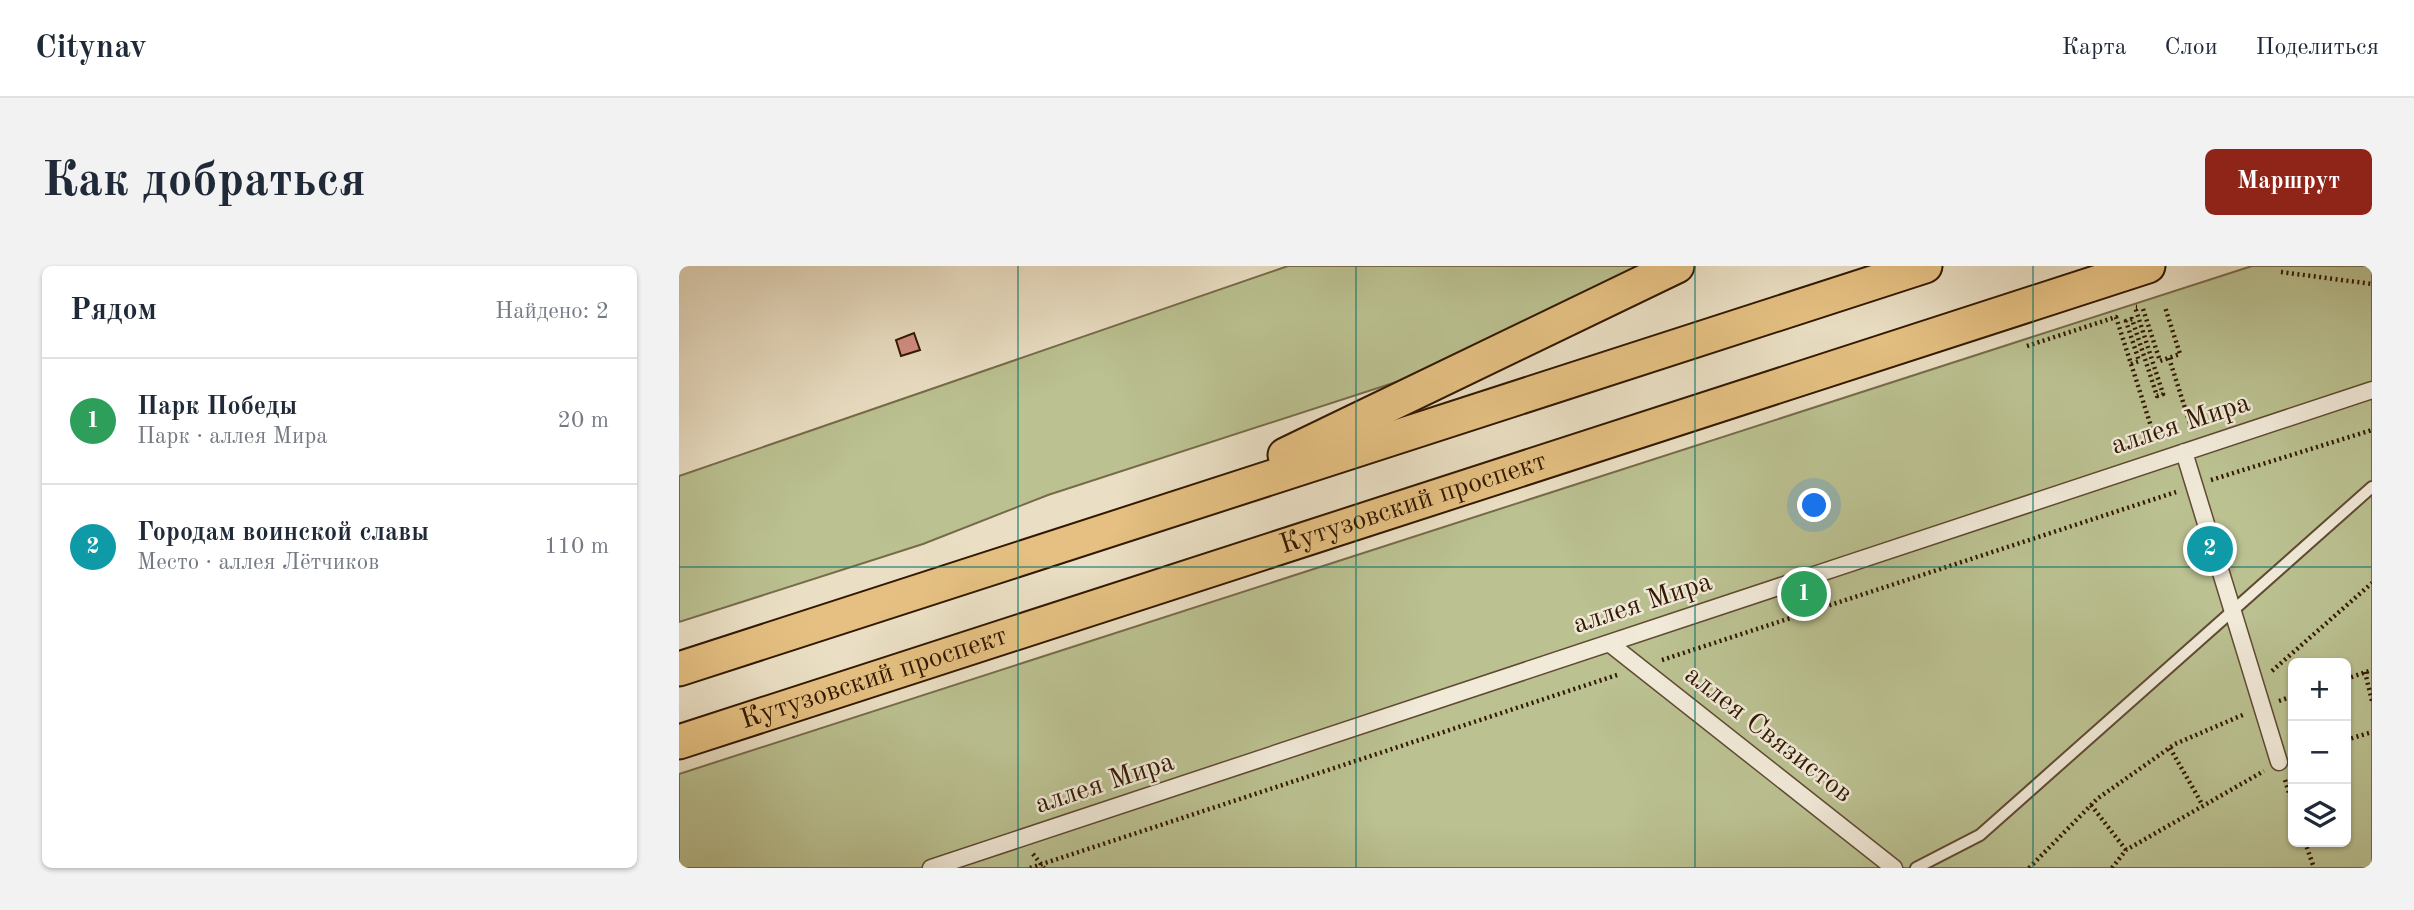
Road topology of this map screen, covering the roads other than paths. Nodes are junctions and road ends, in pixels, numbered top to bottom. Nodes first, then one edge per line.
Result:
1 (1677, 266) edge
2 (1925, 266) edge
3 (2148, 266) edge
4 (2372, 390) edge
5 (2190, 450) junction
6 (2372, 487) edge
7 (1178, 507) junction
8 (2232, 610) junction
9 (1609, 643) junction
10 (679, 669) edge
11 (679, 741) edge
12 (2279, 762) road end
13 (931, 868) edge
14 (1894, 868) edge
15 (1916, 868) edge

1 - 7 main road
2 - 7 main road
3 - 11 main road, Кутузовский проспект
4 - 5 street, аллея Мира
5 - 8 street
5 - 9 street, аллея Мира
6 - 8 lane
7 - 10 main road
8 - 12 street
8 - 15 lane
9 - 13 street, аллея Мира
9 - 14 street, аллея Связистов

